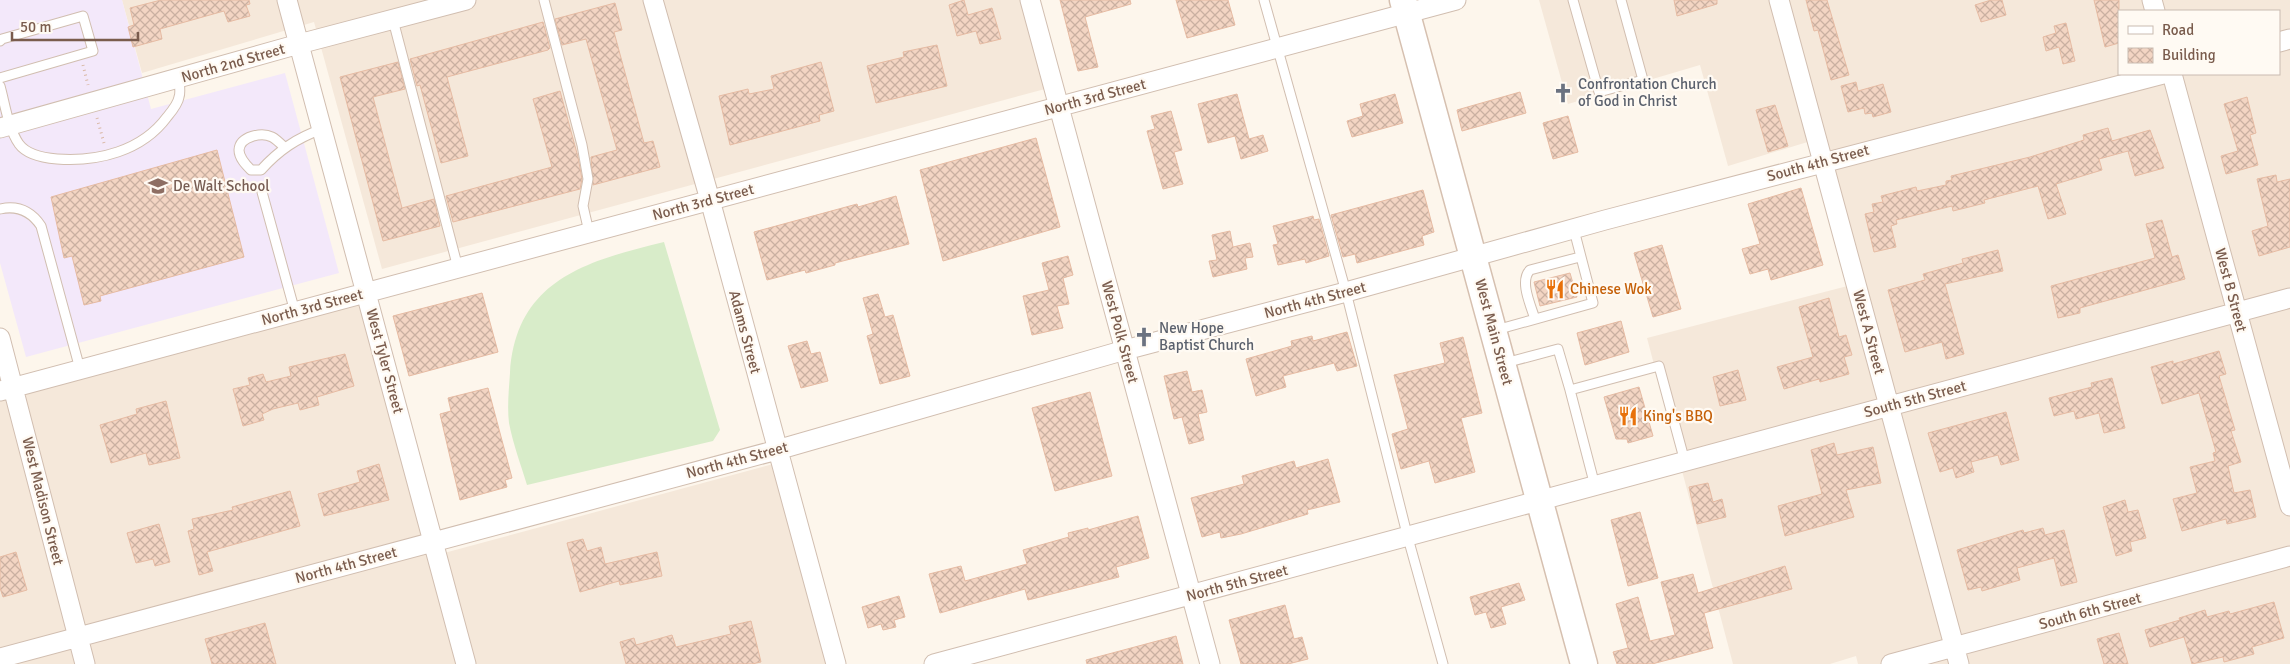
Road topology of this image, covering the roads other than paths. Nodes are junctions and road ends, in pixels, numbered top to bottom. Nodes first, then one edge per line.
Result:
1 (287, 0) edge
2 (466, 0) edge
3 (544, 0) edge
4 (654, 0) edge
5 (1030, 0) edge
6 (1264, 0) edge
7 (1456, 0) edge
8 (1573, 0) edge
9 (1620, 0) edge
10 (1779, 0) edge
11 (1405, 7) edge
12 (393, 20) junction
13 (0, 41) edge
14 (299, 44) junction
15 (1277, 48) junction
16 (2159, 75) edge
17 (2172, 75) edge
18 (0, 78) edge
19 (179, 78) junction
20 (0, 86) edge
21 (1059, 107) junction
22 (6, 127) edge
23 (322, 129) junction
24 (284, 147) junction
25 (1823, 162) junction
26 (262, 192) dead end
27 (710, 200) junction
28 (0, 210) edge
29 (1574, 230) junction
30 (589, 232) junction
31 (1580, 257) junction
32 (1473, 258) junction
33 (458, 268) junction
34 (366, 292) junction
35 (1346, 292) junction
36 (2290, 298) edge
37 (295, 312) junction
38 (2237, 312) junction
39 (1535, 319) junction
40 (1493, 331) junction
41 (0, 338) edge
42 (1125, 350) junction
43 (1502, 364) junction
44 (80, 369) junction
45 (7, 389) edge
46 (1570, 390) junction
47 (1889, 406) junction
48 (777, 450) junction
49 (1685, 462) junction
50 (1595, 487) junction
51 (1540, 502) junction
52 (2290, 506) edge
53 (1408, 538) junction
54 (433, 541) junction
55 (2290, 556) edge
56 (1192, 595) junction
57 (78, 638) junction
58 (1956, 656) edge
59 (0, 658) edge
60 (85, 664) edge
61 (466, 664) edge
62 (836, 664) edge
63 (934, 664) edge
64 (1210, 664) edge
65 (1443, 664) edge
66 (1584, 664) edge
67 (1891, 664) edge

1 - 14 street, West Tyler Street
2 - 12 street, North 2nd Street
3 - 30 lane
4 - 27 street, Adams Street
5 - 21 street, West Polk Street
6 - 15 lane
7 - 11 street, North 3rd Street
8 - 9 lane
10 - 25 street, West A Street
11 - 15 street, North 3rd Street
11 - 32 main road, West Main Street
12 - 14 street, North 2nd Street
12 - 33 lane
13 - 18 lane
14 - 19 street, North 2nd Street
14 - 23 street, West Tyler Street
15 - 21 street, North 3rd Street
15 - 35 lane
16 - 25 street, South 4th Street
17 - 38 street, West B Street
19 - 22 street, North 2nd Street
19 - 22 lane
20 - 22 lane
21 - 27 street, North 3rd Street
21 - 42 street, West Polk Street
23 - 24 lane
23 - 34 street, West Tyler Street
24 - 24 lane
25 - 29 street, South 4th Street
25 - 47 street, West A Street
26 - 37 lane
27 - 30 street, North 3rd Street
27 - 48 street, Adams Street
28 - 44 lane
29 - 31 lane
29 - 32 street, South 4th Street
30 - 33 street, North 3rd Street
31 - 39 lane
31 - 39 lane
32 - 35 street, North 4th Street
32 - 40 main road, West Main Street
33 - 34 street, North 3rd Street
34 - 37 street, North 3rd Street
34 - 54 street, West Tyler Street
35 - 42 street, North 4th Street
35 - 53 lane
36 - 38 street, South 5th Street
37 - 44 street, North 3rd Street
38 - 47 street, South 5th Street
38 - 52 street, West B Street
39 - 40 lane
40 - 43 main road, West Main Street
41 - 45 street, West Madison Street
42 - 48 street, North 4th Street
42 - 56 street, West Polk Street
43 - 46 lane
43 - 51 main road, West Main Street
44 - 45 street, North 3rd Street
45 - 57 street, West Madison Street
46 - 49 lane
46 - 50 lane
47 - 49 street, South 5th Street
47 - 58 street, West A Street
48 - 54 street, North 4th Street
48 - 62 street, Adams Street
49 - 50 street, South 5th Street
50 - 51 street, South 5th Street
51 - 53 street, North 5th Street
51 - 66 main road, West Main Street
53 - 56 street, North 5th Street
53 - 65 lane
54 - 57 street, North 4th Street
54 - 61 street, West Tyler Street
55 - 58 street, South 6th Street
56 - 63 street, North 5th Street
56 - 64 street, West Polk Street
57 - 59 street, North 4th Street
57 - 60 street, West Madison Street
58 - 67 street, South 6th Street

